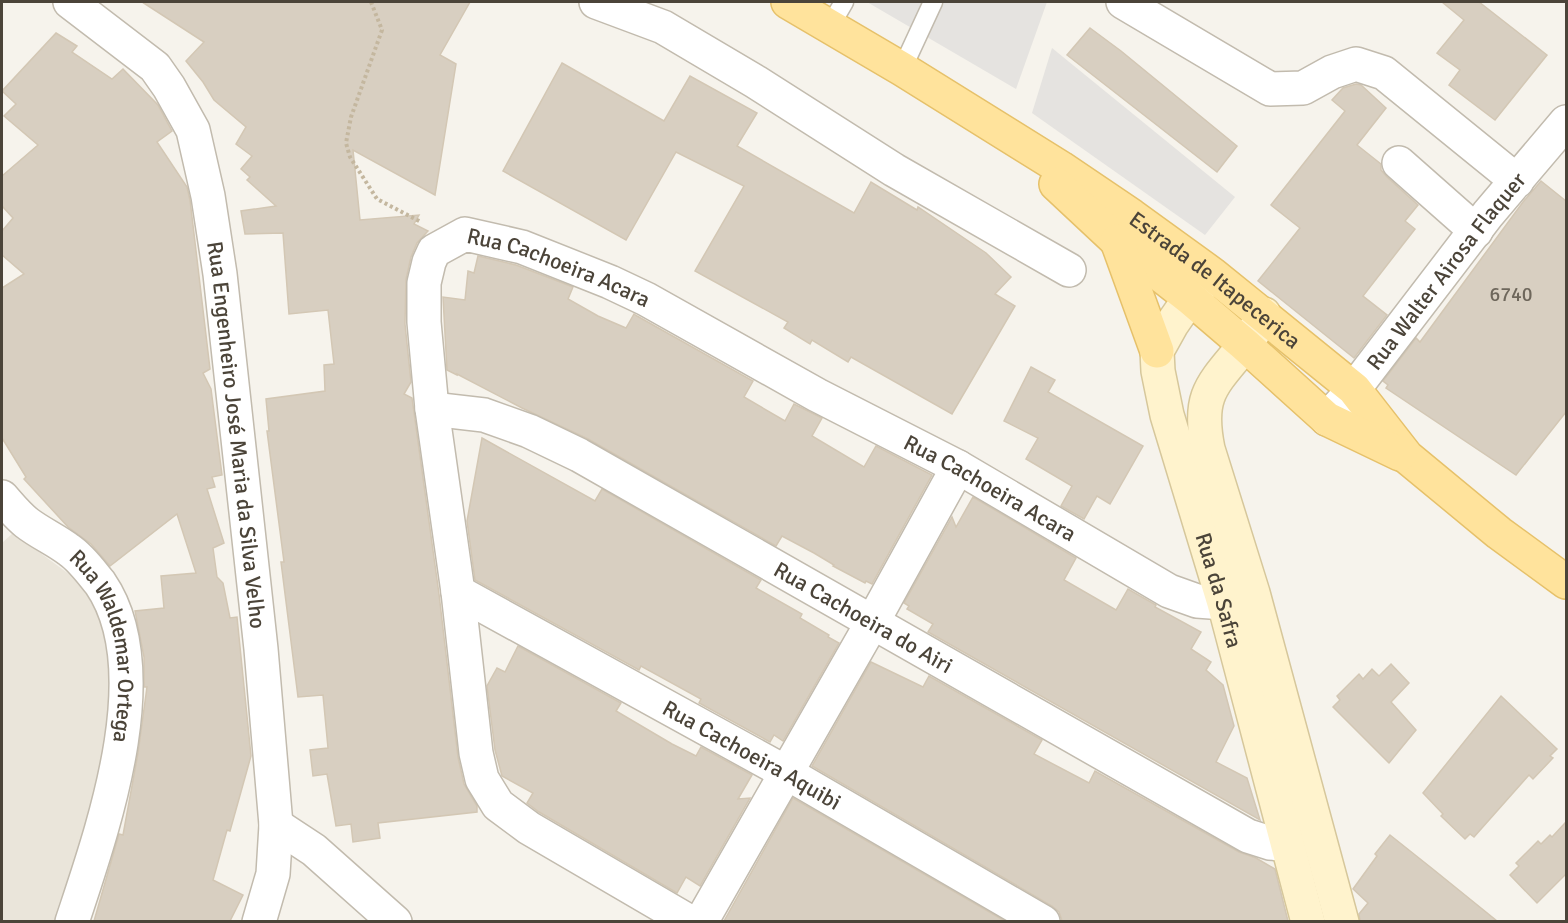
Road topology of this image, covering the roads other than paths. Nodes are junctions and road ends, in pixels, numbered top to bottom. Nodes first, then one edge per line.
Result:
1 (70, 2) edge
2 (596, 2) edge
3 (788, 2) edge
4 (933, 2) edge
5 (1124, 2) edge
6 (837, 14) edge
7 (902, 69) junction
8 (1566, 122) edge
9 (998, 130) junction
10 (1399, 163) dead end
11 (1517, 181) junction
12 (1476, 231) junction
13 (1117, 241) junction
14 (1069, 270) dead end
15 (1212, 274) junction
16 (1190, 298) junction
17 (1264, 314) junction
18 (1245, 345) junction
19 (1157, 351) junction
20 (1354, 389) junction
21 (432, 409) junction
22 (1327, 419) junction
23 (1407, 457) junction
24 (958, 467) junction
25 (4, 506) edge
26 (1566, 582) edge
27 (458, 592) junction
28 (1238, 598) junction
29 (872, 623) junction
30 (785, 772) junction
31 (276, 825) junction
32 (1287, 845) junction
33 (72, 921) edge
34 (259, 921) edge
35 (395, 921) edge
36 (690, 921) edge
37 (701, 921) edge
38 (1043, 921) edge
39 (1308, 921) edge
40 (1342, 921) edge

1 - 31 street, Rua Engenheiro José Maria da Silva Velho
2 - 14 street
3 - 6 main road, Estrada de Itapecerica
4 - 7 lane
5 - 11 street
6 - 7 main road, Estrada de Itapecerica
7 - 9 main road, Estrada de Itapecerica
8 - 11 street, Rua Walter Airosa Flaquer
9 - 13 main road, Estrada de Itapecerica
9 - 15 main road, Estrada de Itapecerica
10 - 12 street
11 - 12 street, Rua Walter Airosa Flaquer
12 - 20 street, Rua Walter Airosa Flaquer
13 - 16 main road, Estrada de Itapecerica
13 - 19 main road
15 - 16 main road
15 - 17 main road, Estrada de Itapecerica
16 - 18 main road, Estrada de Itapecerica
16 - 19 main road
17 - 18 main road, Rua da Safra
17 - 20 main road, Estrada de Itapecerica
18 - 22 main road, Estrada de Itapecerica
18 - 28 main road, Rua da Safra
19 - 28 main road, Rua da Safra
20 - 22 street, Rua Walter Airosa Flaquer
20 - 23 main road, Estrada de Itapecerica
21 - 24 street, Rua Cachoeira Acara
21 - 27 street, Rua Cachoeira Acara
21 - 29 street, Rua Cachoeira do Airi
22 - 23 main road, Estrada de Itapecerica
23 - 26 main road, Estrada de Itapecerica
24 - 28 street, Rua Cachoeira Acara
24 - 29 street
25 - 33 street, Rua Waldemar Ortega
27 - 30 street, Rua Cachoeira Aquibi
27 - 36 street, Rua Cachoeira Acara
28 - 32 main road, Rua da Safra
28 - 40 main road, Rua da Safra
29 - 30 street
29 - 32 street, Rua Cachoeira do Airi
30 - 37 street
30 - 38 street, Rua Cachoeira Aquibi
31 - 34 street, Rua Engenheiro José Maria da Silva Velho
31 - 35 street
32 - 39 main road, Rua da Safra

